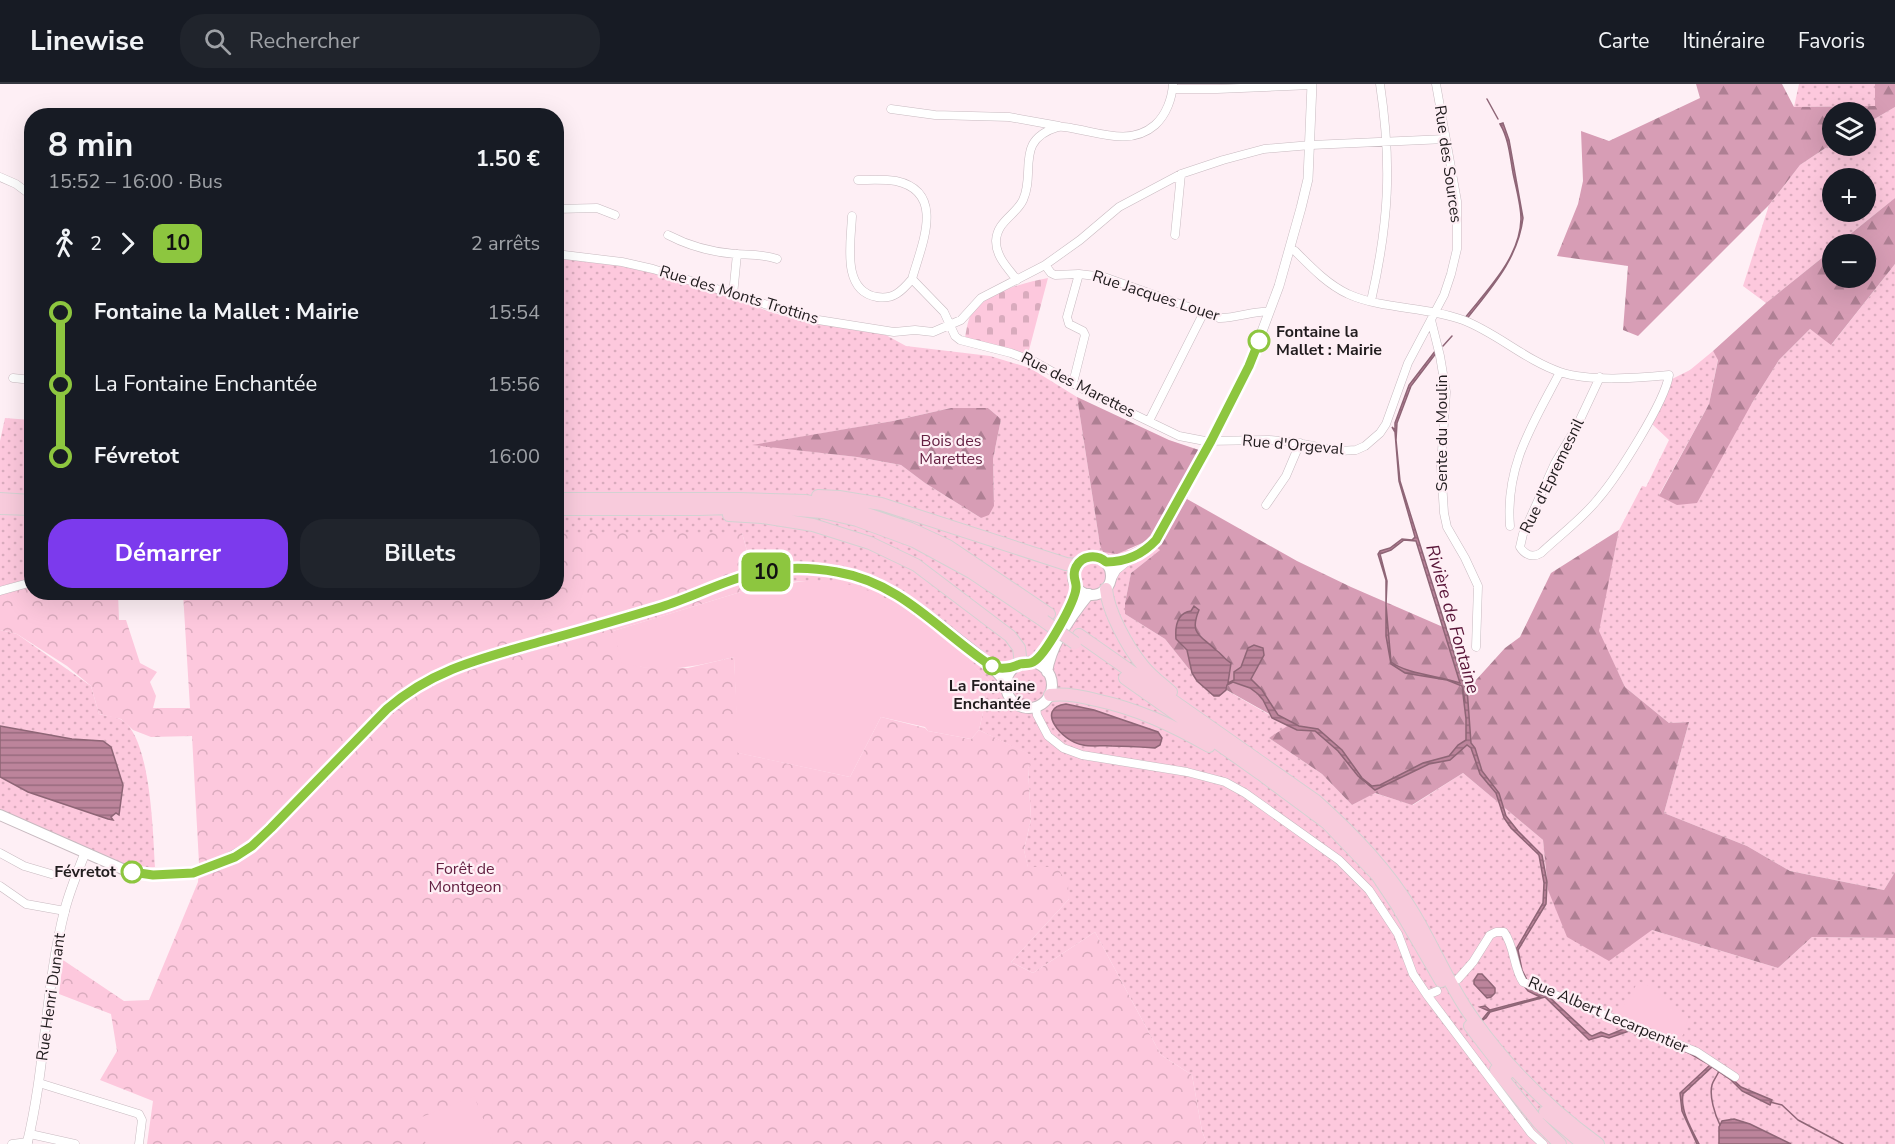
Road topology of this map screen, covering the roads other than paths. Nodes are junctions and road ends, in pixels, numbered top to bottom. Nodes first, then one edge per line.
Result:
1 (1380, 84) edge
2 (1436, 84) edge
3 (1274, 85) edge
4 (1312, 85) edge
5 (1173, 86) edge
6 (891, 109) dead end
7 (1030, 121) junction
8 (1059, 126) junction
9 (1037, 138) junction
10 (1446, 139) junction
11 (1387, 141) junction
12 (1311, 145) junction
13 (1181, 174) junction
14 (0, 177) edge
15 (858, 180) dead end
16 (24, 190) edge
17 (564, 209) edge
18 (615, 214) dead end
19 (852, 216) dead end
20 (668, 235) dead end
21 (1175, 235) dead end
22 (1290, 249) junction
23 (737, 254) junction
24 (564, 256) edge
25 (777, 259) dead end
26 (1046, 265) junction
27 (1079, 274) junction
28 (912, 279) junction
29 (1017, 280) junction
30 (733, 295) junction
31 (1371, 301) junction
32 (1269, 312) junction
33 (1436, 312) junction
34 (1203, 314) junction
35 (1431, 320) junction
36 (949, 325) junction
37 (1560, 372) junction
38 (1600, 377) junction
39 (13, 378) dead end
40 (24, 379) edge
41 (1073, 383) junction
42 (1149, 421) junction
43 (1211, 441) junction
44 (1300, 444) junction
45 (0, 499) edge
46 (656, 499) junction
47 (24, 500) edge
48 (564, 500) edge
49 (1266, 505) dead end
50 (0, 508) edge
51 (24, 509) edge
52 (564, 509) edge
53 (587, 509) junction
54 (1510, 526) dead end
55 (1129, 559) junction
56 (1106, 562) junction
57 (1076, 565) junction
58 (24, 584) edge
59 (1109, 584) junction
60 (1077, 587) junction
61 (0, 591) edge
62 (1089, 594) junction
63 (1047, 618) junction
64 (1077, 639) junction
65 (1476, 647) dead end
66 (1022, 665) junction
67 (993, 667) junction
68 (1047, 672) junction
69 (1006, 683) junction
70 (1050, 695) junction
71 (1036, 707) junction
72 (1252, 757) junction
73 (1261, 774) junction
74 (0, 815) edge
75 (85, 853) junction
76 (3, 856) edge
77 (51, 874) dead end
78 (0, 886) edge
79 (65, 911) junction
80 (1458, 979) dead end
81 (1437, 991) dead end
82 (1427, 995) junction
83 (1452, 1000) junction
84 (1735, 1077) dead end
85 (39, 1083) junction
86 (28, 1140) edge
87 (12, 1144) edge
88 (75, 1144) edge
89 (139, 1144) edge
90 (1542, 1144) edge
91 (1560, 1144) edge
92 (1583, 1144) edge
93 (1598, 1144) edge

1 - 11 street
2 - 10 street, Rue des Sources
3 - 4 street
3 - 5 street
4 - 12 street
5 - 8 street
6 - 7 street
7 - 8 street
7 - 9 street
8 - 9 street
9 - 29 street
10 - 11 street, Rue des Monts Trottins
10 - 33 street, Rue des Sources
11 - 12 street, Rue des Monts Trottins
11 - 31 street
12 - 13 street, Rue des Monts Trottins
12 - 22 street
13 - 21 street
13 - 26 street, Rue des Monts Trottins
14 - 16 street
15 - 28 street
17 - 18 street
19 - 28 street
20 - 23 street
22 - 31 street
22 - 32 street
23 - 25 street
23 - 30 street
24 - 30 street, Rue des Monts Trottins
26 - 27 street, Rue Jacques Louer
26 - 29 street, Rue des Monts Trottins
27 - 34 street, Rue Jacques Louer
27 - 41 street
28 - 36 street, Rue des Marettes
29 - 36 street, Rue des Monts Trottins
30 - 36 street, Rue des Monts Trottins
31 - 33 street
32 - 34 street, Rue Jacques Louer
32 - 43 street
33 - 35 street, Rue d'Orgeval
33 - 37 street
34 - 42 street
35 - 44 street, Rue d'Orgeval
35 - 65 street, Sente du Moulin
36 - 41 street, Rue des Marettes
37 - 38 street
37 - 54 street
38 - 38 street, Rue d'Epremesnil
39 - 40 street
41 - 42 street, Rue des Marettes
42 - 43 street, Rue des Marettes
43 - 44 street, Rue d'Orgeval
43 - 55 street
44 - 49 street
45 - 47 highway
46 - 48 highway
46 - 57 highway
46 - 63 highway
50 - 51 highway
52 - 53 highway
53 - 63 highway
53 - 66 highway
55 - 56 street
55 - 59 street
56 - 57 main road
56 - 59 main road
57 - 60 main road
58 - 61 street
59 - 62 main road
59 - 72 highway
60 - 62 main road
60 - 66 main road
62 - 68 main road
63 - 64 highway, bridge
64 - 72 highway
64 - 73 highway
66 - 67 main road
66 - 68 main road
66 - 69 main road
67 - 69 main road
67 - 75 main road
68 - 70 main road
69 - 71 main road
70 - 71 main road
70 - 73 highway
71 - 82 street
72 - 93 highway
73 - 83 highway
74 - 75 main road
75 - 79 street, Rue Henri Dunant
76 - 77 street
78 - 79 street
79 - 85 street, Rue Henri Dunant
80 - 84 street, Rue Albert Lecarpentier
81 - 82 street
82 - 90 street
83 - 91 highway
83 - 92 highway
85 - 86 street, Rue Henri Dunant
85 - 89 street
86 - 87 street
86 - 88 street

